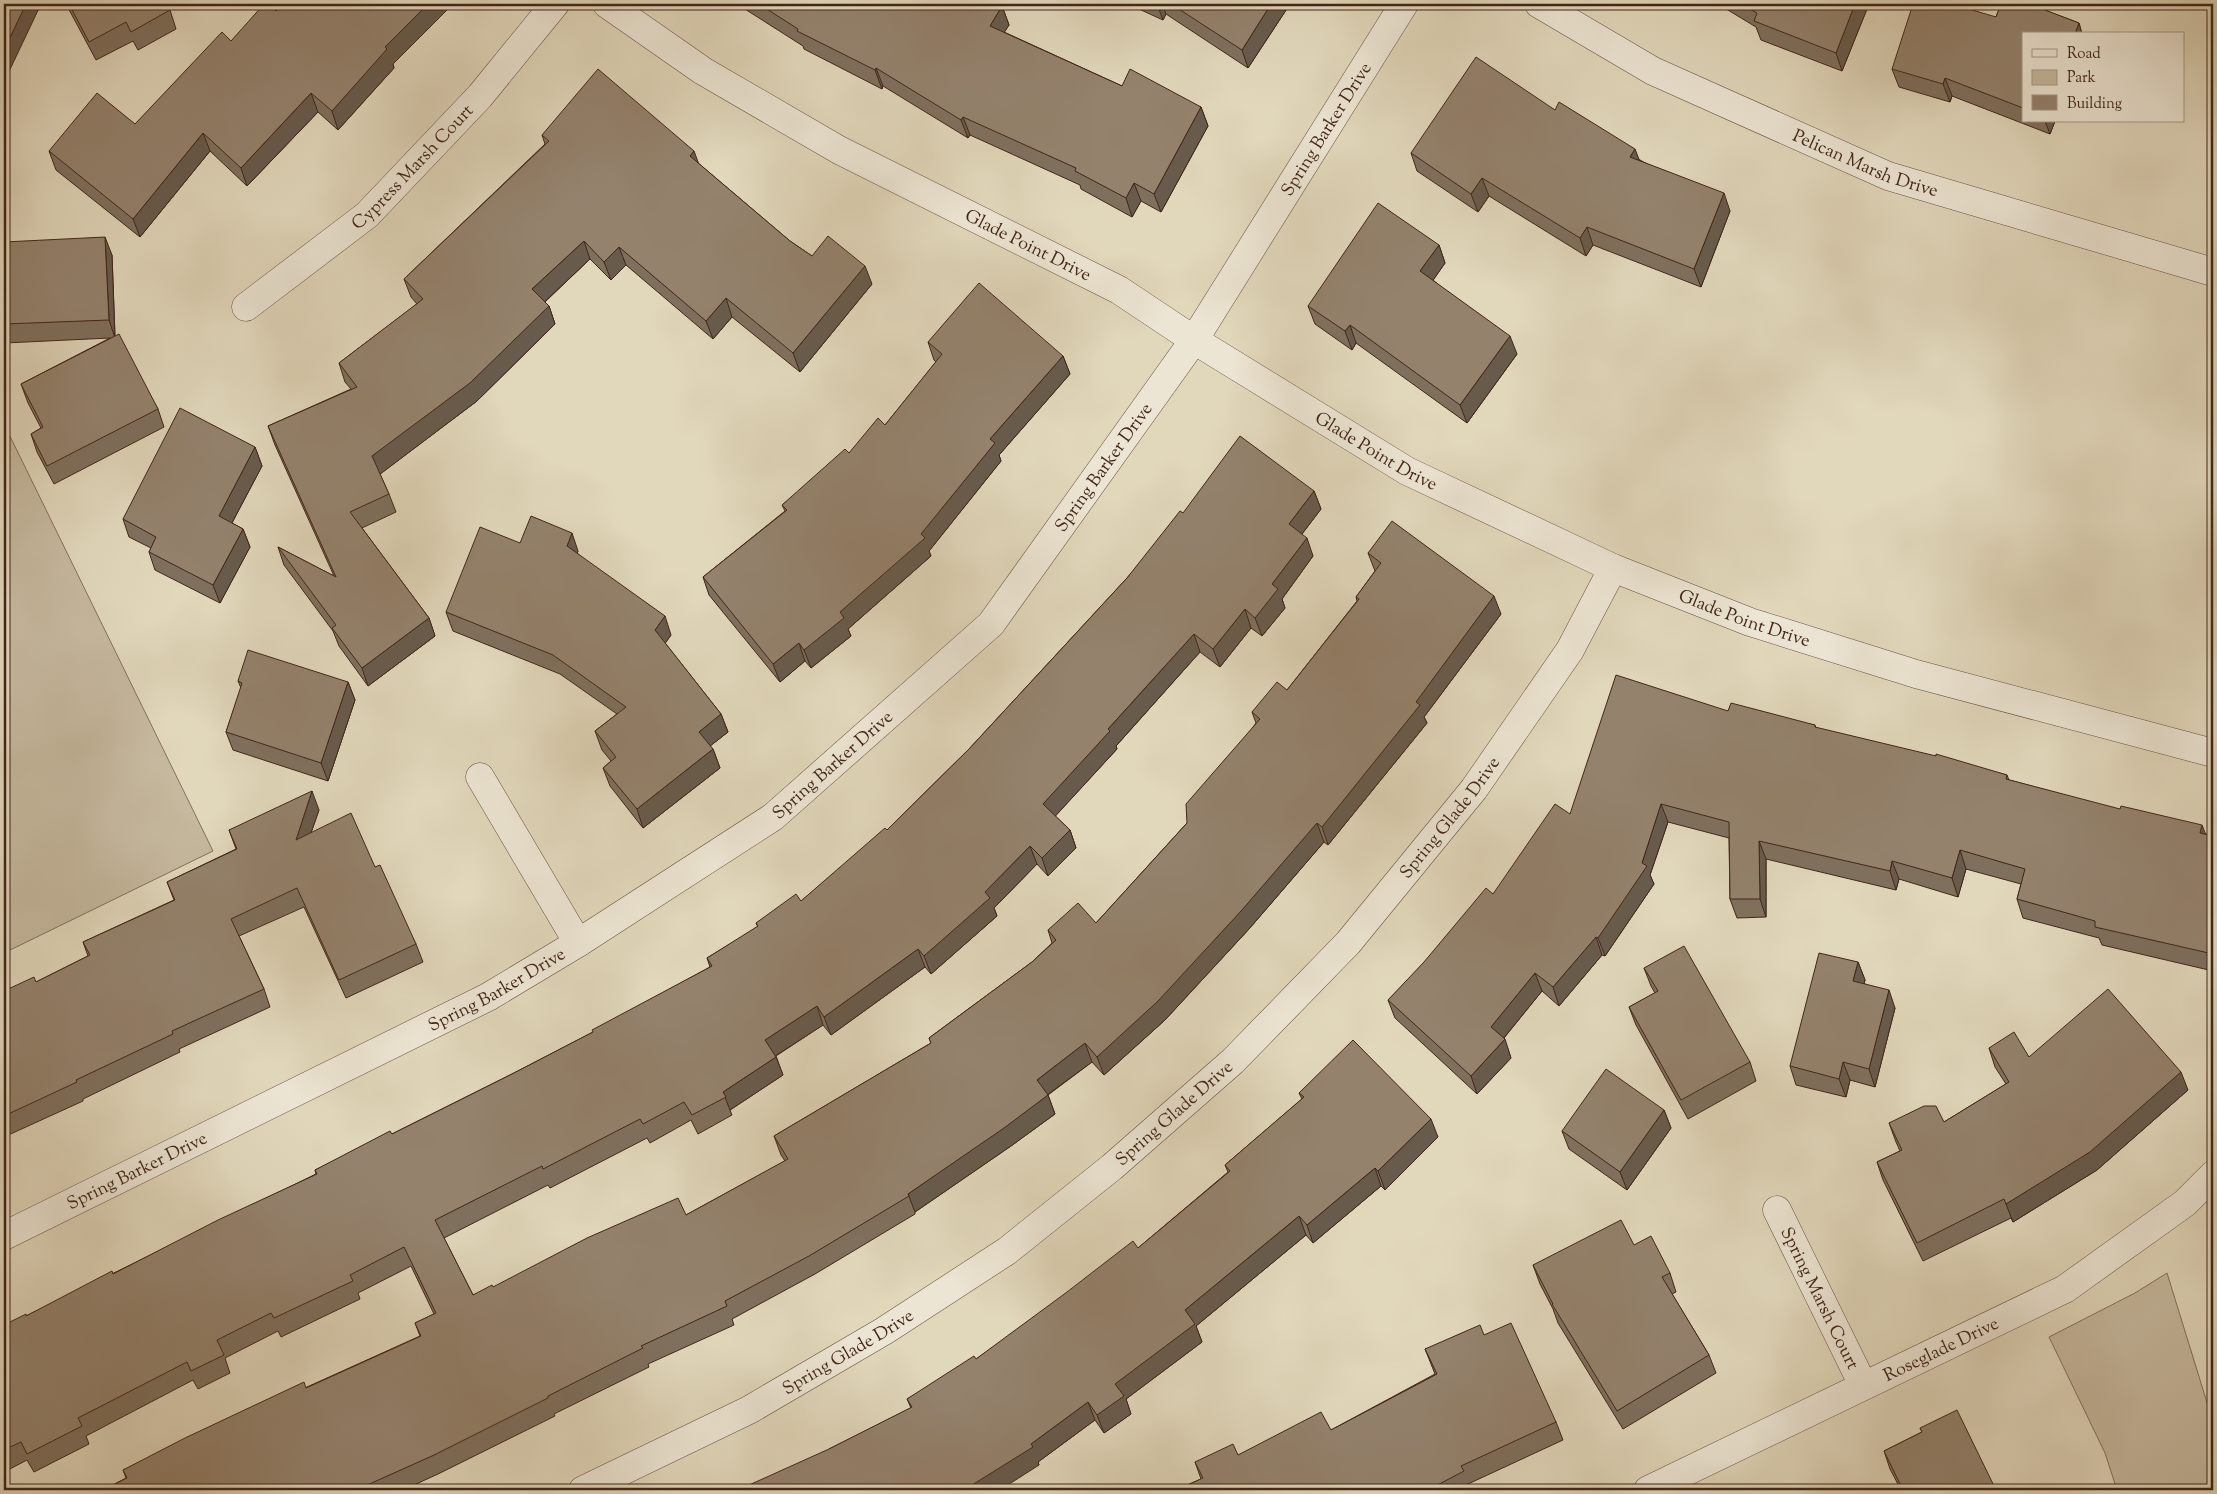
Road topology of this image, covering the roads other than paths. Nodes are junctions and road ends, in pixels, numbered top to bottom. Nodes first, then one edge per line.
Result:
1 (555, 4) edge
2 (606, 4) edge
3 (1404, 4) edge
4 (1539, 4) edge
5 (2213, 272) edge
6 (246, 307) dead end
7 (1194, 340) junction
8 (1613, 568) junction
9 (2213, 753) edge
10 (480, 777) dead end
11 (578, 943) junction
12 (2213, 1175) edge
13 (1777, 1210) dead end
14 (4, 1236) edge
15 (1863, 1385) junction
16 (583, 1490) edge
17 (1648, 1490) edge

1 - 6 street, Cypress Marsh Court
2 - 7 street, Glade Point Drive
3 - 7 street, Spring Barker Drive
4 - 5 street, Pelican Marsh Drive
7 - 8 street, Glade Point Drive
7 - 11 street, Spring Barker Drive
8 - 9 street, Glade Point Drive
8 - 16 street, Spring Glade Drive
10 - 11 street
11 - 14 street, Spring Barker Drive
12 - 15 street, Roseglade Drive
13 - 15 street, Spring Marsh Court
15 - 17 street, Roseglade Drive

